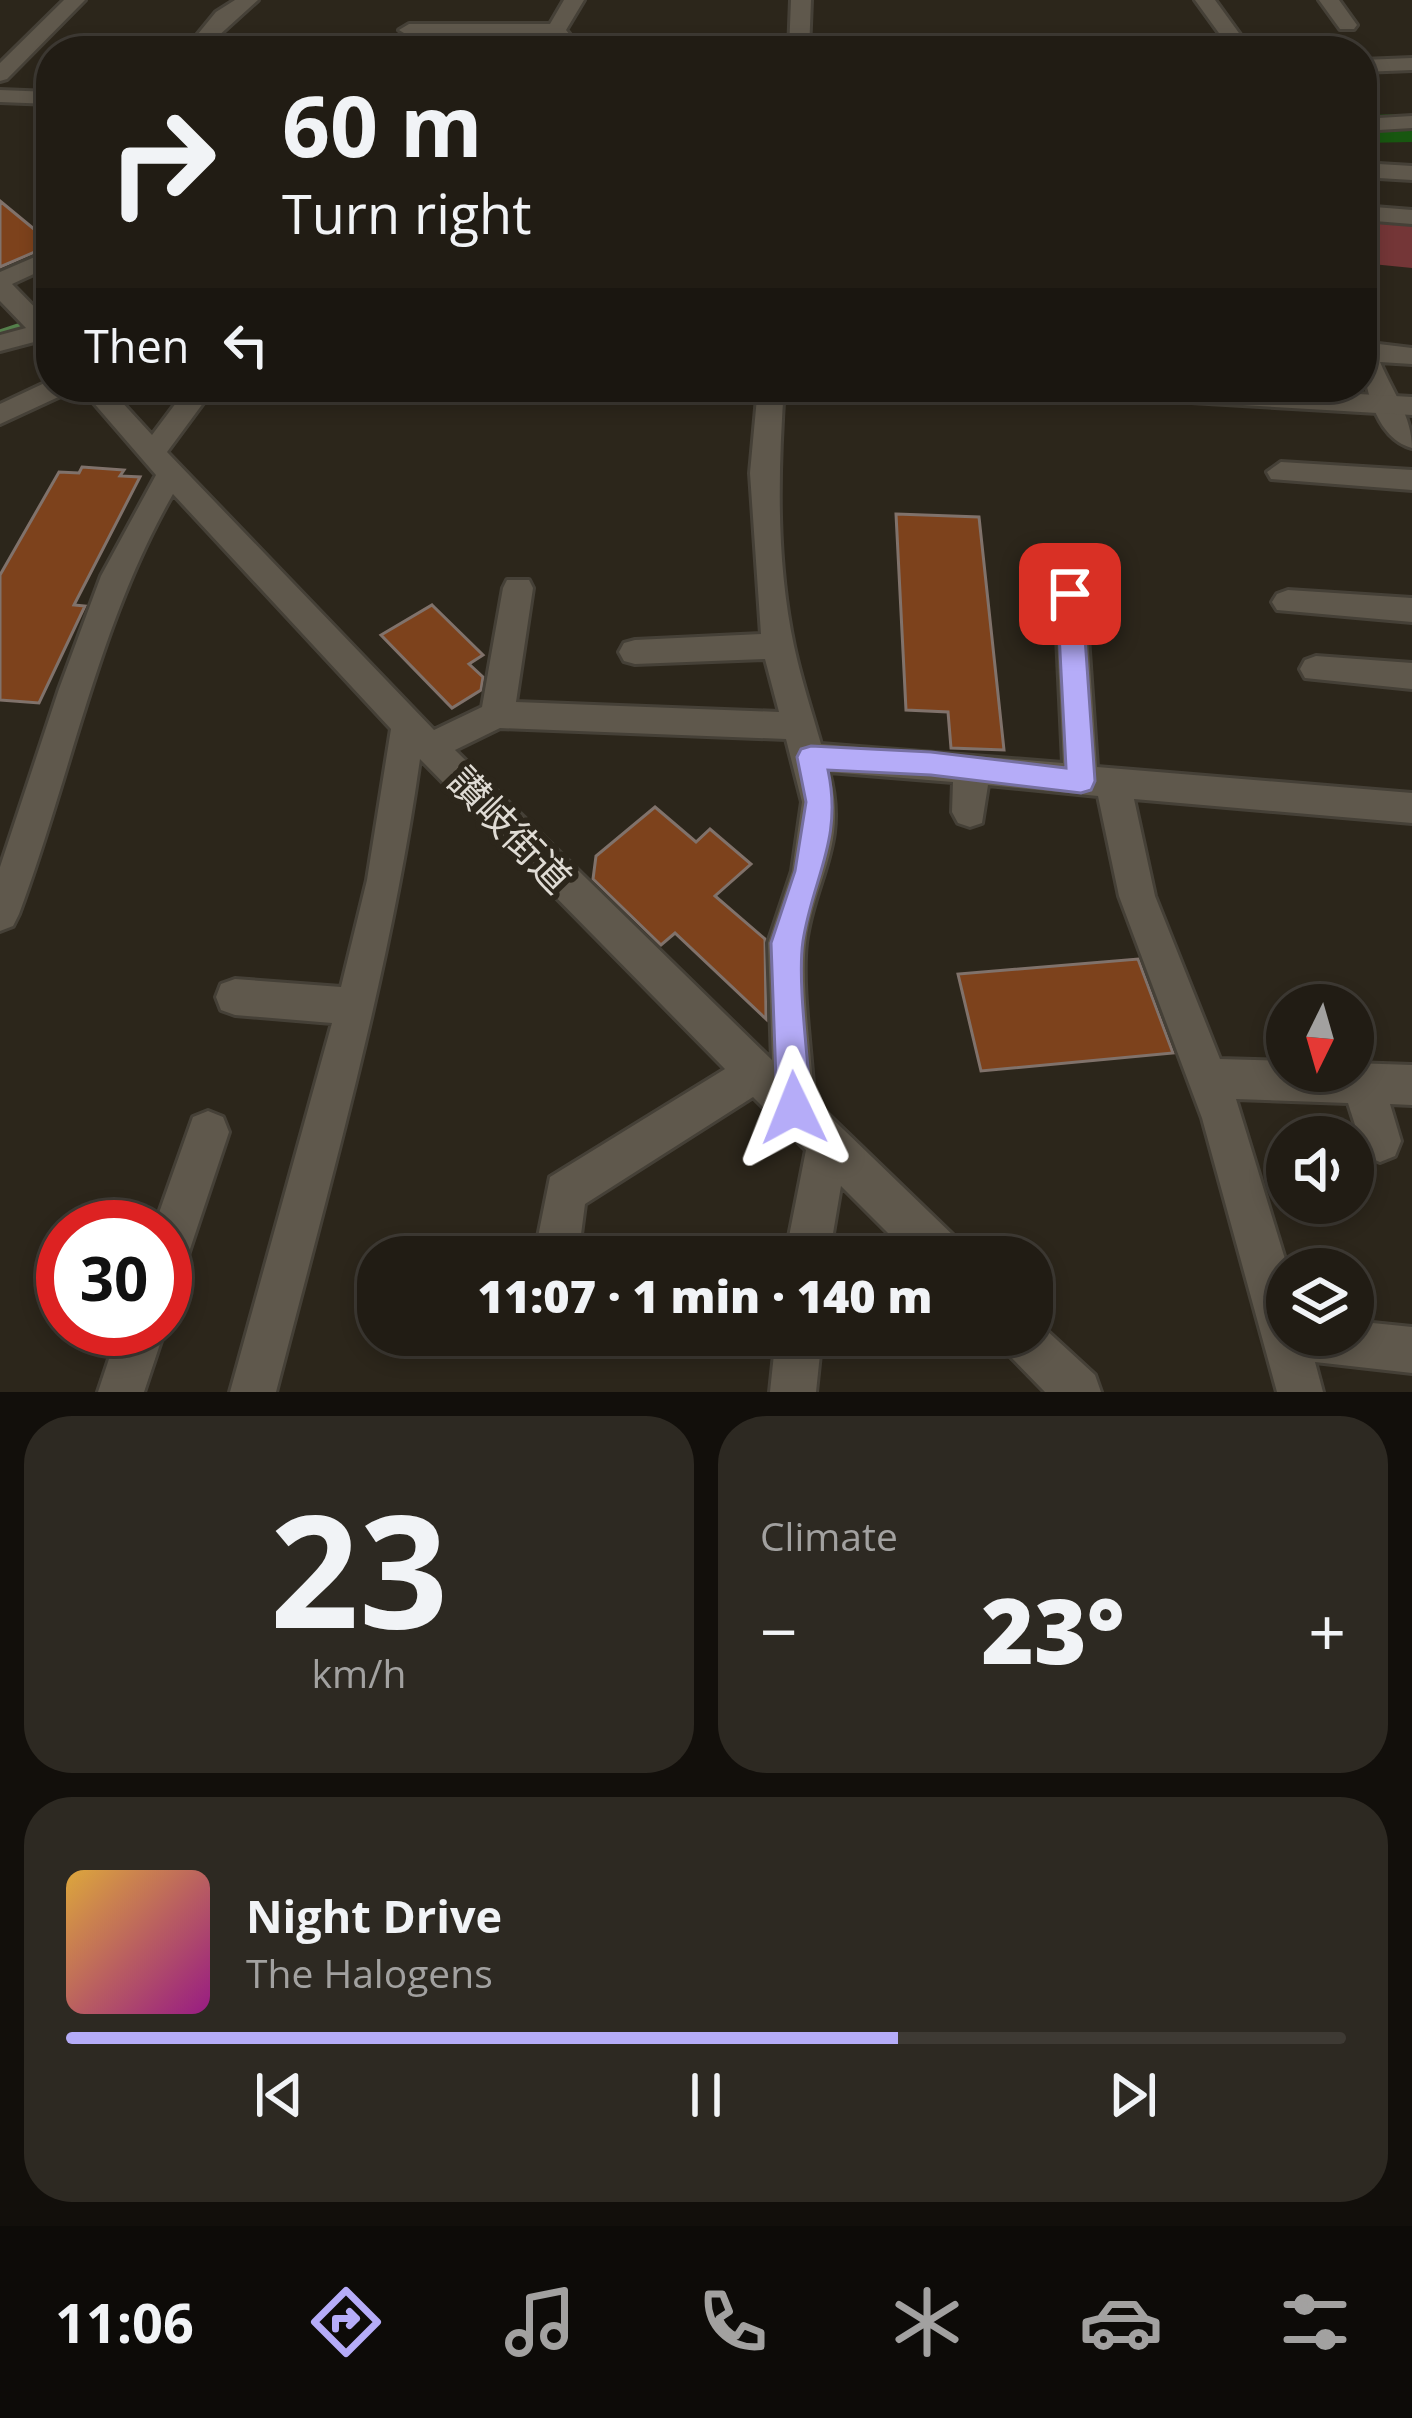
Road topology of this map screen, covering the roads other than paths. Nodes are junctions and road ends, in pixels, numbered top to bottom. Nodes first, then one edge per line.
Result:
1 (75, 0) edge
2 (248, 0) edge
3 (574, 0) edge
4 (801, 0) edge
5 (1205, 0) edge
6 (1329, 0) edge
7 (1347, 25) dead end
8 (409, 30) dead end
9 (556, 30) junction
10 (39, 36) edge
11 (206, 36) edge
12 (561, 36) edge
13 (800, 36) edge
14 (1231, 36) edge
15 (36, 39) edge
16 (1412, 64) edge
17 (1377, 65) edge
18 (0, 75) edge
19 (0, 96) edge
20 (36, 97) edge
21 (1412, 122) edge
22 (1377, 124) edge
23 (1377, 171) edge
24 (1412, 173) edge
25 (1377, 214) edge
26 (1412, 217) edge
27 (36, 264) edge
28 (0, 284) edge
29 (36, 323) edge
30 (36, 337) edge
31 (0, 343) edge
32 (1377, 353) edge
33 (1412, 356) edge
34 (1377, 374) edge
35 (36, 398) edge
36 (106, 402) edge
37 (192, 402) edge
38 (770, 402) edge
39 (1333, 402) edge
40 (1398, 406) edge
41 (0, 415) edge
42 (1412, 439) edge
43 (159, 463) junction
44 (1281, 472) dead end
45 (1412, 480) edge
46 (518, 588) dead end
47 (1070, 594) dead end
48 (1288, 602) dead end
49 (1412, 610) edge
50 (778, 646) junction
51 (635, 652) dead end
52 (1316, 669) dead end
53 (1412, 676) edge
54 (497, 716) junction
55 (419, 735) junction
56 (806, 742) junction
57 (971, 770) junction
58 (1097, 783) junction
59 (1412, 808) edge
60 (970, 812) dead end
61 (0, 914) edge
62 (235, 998) dead end
63 (356, 1007) junction
64 (756, 1072) junction
65 (1208, 1078) junction
66 (1266, 1080) edge
67 (1374, 1083) edge
68 (1412, 1085) edge
69 (1366, 1092) edge
70 (794, 1108) junction
71 (208, 1132) dead end
72 (1380, 1141) dead end
73 (828, 1142) junction
74 (185, 1200) edge
75 (559, 1236) edge
76 (811, 1236) edge
77 (922, 1236) edge
78 (1266, 1275) edge
79 (1374, 1346) edge
80 (1412, 1350) edge
81 (133, 1356) edge
82 (797, 1356) edge
83 (1042, 1356) edge
84 (1290, 1356) edge
85 (121, 1392) edge
86 (253, 1392) edge
87 (794, 1392) edge
88 (1078, 1392) edge
89 (1300, 1392) edge

1 - 10 street
2 - 11 street
3 - 9 street
4 - 13 street
5 - 14 street
6 - 7 street
8 - 9 street
9 - 12 street
15 - 18 street
16 - 17 street
19 - 20 street
21 - 22 street
23 - 24 street
25 - 26 street
27 - 28 street
28 - 29 street
30 - 31 street
32 - 33 street
34 - 40 street
35 - 41 street
36 - 43 street, 讃岐街道
37 - 43 street
38 - 50 street
39 - 40 street
40 - 42 street
43 - 55 street, 讃岐街道
43 - 61 street
44 - 45 street
46 - 54 street
47 - 58 street
48 - 49 street
50 - 51 street
50 - 56 street
52 - 53 street
54 - 55 street
54 - 56 street
55 - 63 street
55 - 64 street, 讃岐街道
56 - 57 street
56 - 70 street
57 - 58 street
57 - 60 street
58 - 59 street
58 - 65 street
62 - 63 street
63 - 86 street
64 - 70 street, 讃岐街道
64 - 75 street
65 - 66 street
65 - 78 street
67 - 68 street
69 - 72 street
70 - 73 street, 讃岐街道
71 - 74 street
73 - 76 street
73 - 77 street, 讃岐街道
79 - 80 street
81 - 85 street
82 - 87 street
83 - 88 street
84 - 89 street

